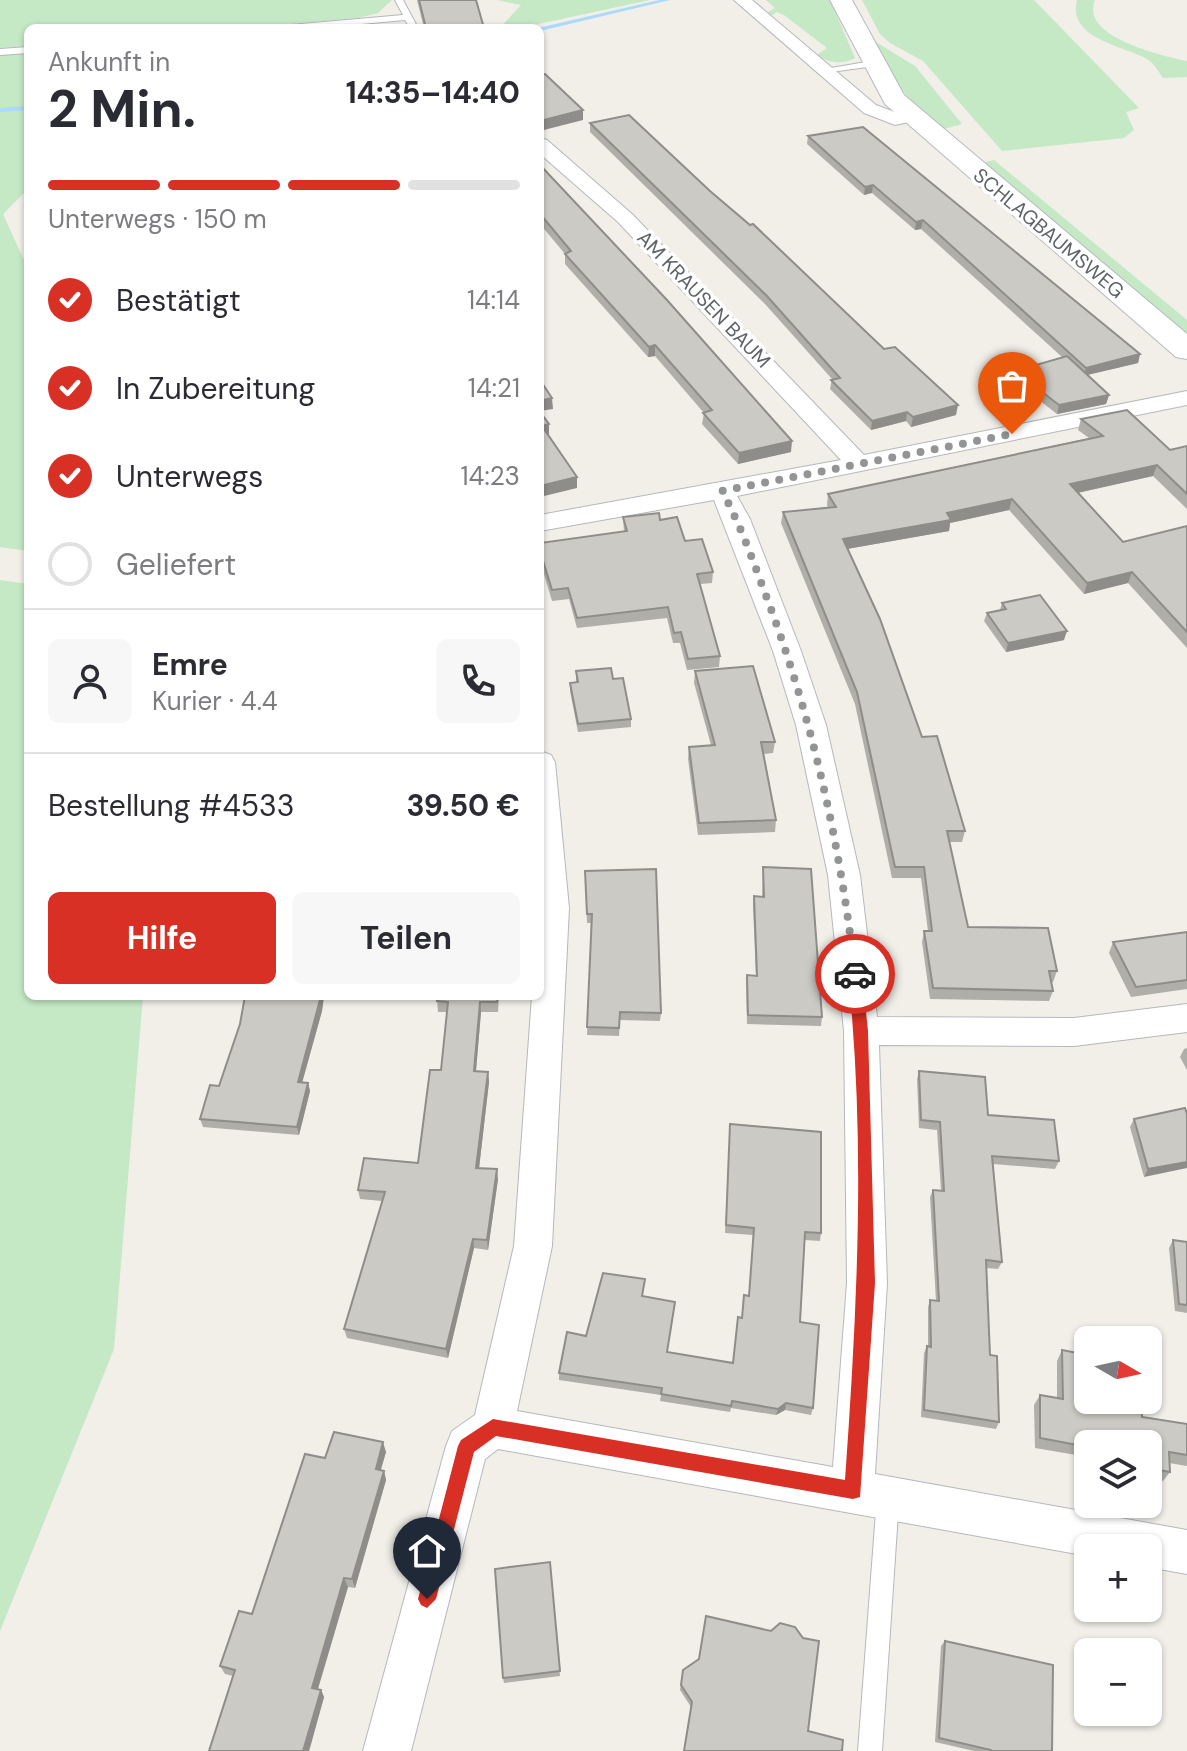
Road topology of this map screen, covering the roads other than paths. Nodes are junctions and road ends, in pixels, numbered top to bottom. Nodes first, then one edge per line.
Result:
1 (399, 0) edge
2 (742, 0) edge
3 (841, 0) edge
4 (408, 17) junction
5 (333, 24) edge
6 (412, 24) edge
7 (24, 50) edge
8 (0, 52) edge
9 (872, 64) junction
10 (823, 70) junction
11 (912, 116) junction
12 (544, 147) edge
13 (1187, 350) edge
14 (1187, 398) edge
15 (859, 464) junction
16 (722, 491) junction
17 (544, 522) edge
18 (544, 807) edge
19 (1187, 1018) edge
20 (861, 1031) junction
21 (493, 1427) junction
22 (871, 1494) junction
23 (1187, 1552) edge
24 (387, 1751) edge
25 (870, 1751) edge

1 - 4 lane
2 - 10 street
3 - 9 main road, SCHLAGBAUMSWEG
4 - 5 lane
4 - 6 lane
7 - 8 lane
9 - 10 lane
9 - 11 main road, SCHLAGBAUMSWEG
10 - 11 street
11 - 13 main road, SCHLAGBAUMSWEG
12 - 15 street, AM KRAUSEN BAUM
14 - 15 street
15 - 16 street
16 - 17 street
16 - 20 street
18 - 21 street
19 - 20 street
20 - 22 street
21 - 22 street
21 - 24 street
22 - 23 street
22 - 25 lane

